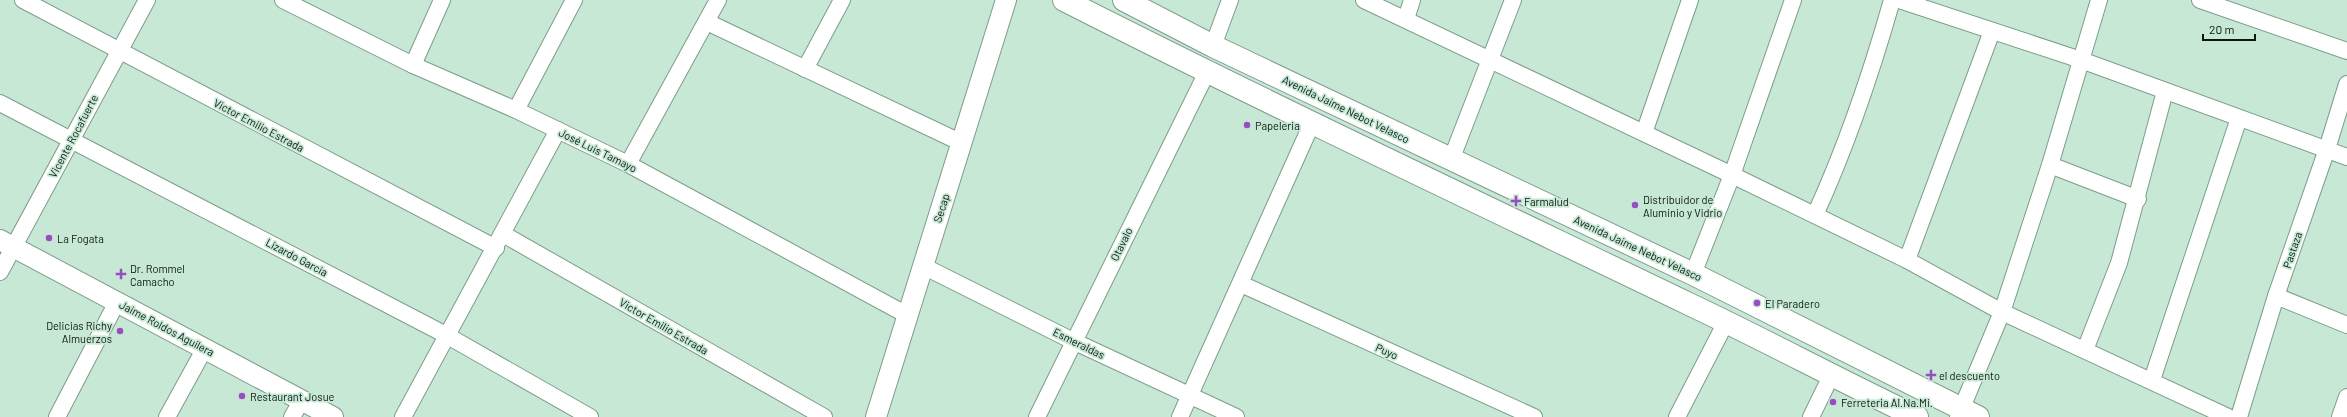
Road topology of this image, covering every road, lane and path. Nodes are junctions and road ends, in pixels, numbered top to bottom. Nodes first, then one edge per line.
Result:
1 (23, 0) edge
2 (147, 0) edge
3 (283, 0) edge
4 (442, 0) edge
5 (574, 0) edge
6 (718, 0) edge
7 (842, 0) edge
8 (1006, 0) edge
9 (1064, 0) edge
10 (1124, 0) edge
11 (1230, 0) edge
12 (1364, 0) edge
13 (1412, 0) edge
14 (1513, 0) edge
15 (1690, 0) edge
16 (1793, 0) edge
17 (1892, 0) edge
18 (1899, 0) edge
19 (2099, 0) edge
20 (2200, 0) edge
21 (305, 5) edge
22 (1406, 19) junction
23 (707, 22) junction
24 (1992, 31) junction
25 (1213, 46) junction
26 (119, 51) junction
27 (2347, 51) edge
28 (1492, 60) junction
29 (2081, 60) junction
30 (413, 65) junction
31 (805, 69) junction
32 (1207, 72) junction
33 (2347, 84) edge
34 (2165, 91) junction
35 (0, 103) edge
36 (516, 110) junction
37 (2239, 118) junction
38 (1312, 123) junction
39 (558, 130) junction
40 (1644, 133) junction
41 (72, 139) junction
42 (962, 143) junction
43 (2327, 149) junction
44 (2347, 157) edge
45 (1452, 160) junction
46 (628, 164) junction
47 (2050, 165) junction
48 (1732, 175) junction
49 (2138, 199) junction
50 (1815, 215) junction
51 (499, 241) junction
52 (7, 243) edge
53 (1908, 260) junction
54 (923, 266) junction
55 (0, 272) edge
56 (1693, 274) junction
57 (1241, 284) junction
58 (2276, 296) junction
59 (117, 302) junction
60 (2002, 312) junction
61 (906, 315) junction
62 (1726, 322) junction
63 (2347, 325) edge
64 (446, 335) junction
65 (1073, 341) junction
66 (205, 348) junction
67 (2085, 350) junction
68 (1831, 376) junction
69 (2152, 380) junction
70 (1190, 395) junction
71 (2347, 397) edge
72 (302, 400) junction
73 (1966, 414) edge
74 (56, 417) edge
75 (167, 417) edge
76 (292, 417) edge
77 (333, 417) edge
78 (403, 417) edge
79 (590, 417) edge
80 (824, 417) edge
81 (876, 417) edge
82 (1037, 417) edge
83 (1180, 417) edge
84 (1236, 417) edge
85 (1534, 417) edge
86 (1677, 417) edge
87 (1812, 417) edge
88 (1917, 417) edge
89 (2228, 417) edge
90 (2240, 417) edge
91 (2340, 417) edge

1 - 26 street, Victor Emilio Estrada
2 - 26 street, Vicente Rocafuerte
3 - 21 street, José Luis Tamayo
4 - 30 street
5 - 36 street
6 - 23 street
7 - 31 street
8 - 42 street, Secap
9 - 32 main road
10 - 25 main road, Avenida Jaime Nebot Velasco
11 - 25 street
12 - 22 street
13 - 22 street
14 - 28 street
15 - 40 street
16 - 48 street
17 - 50 street
18 - 24 street
19 - 29 street
20 - 27 street
21 - 30 street, José Luis Tamayo
22 - 28 street
23 - 31 street
23 - 46 street
24 - 29 street
24 - 53 street
25 - 45 main road, Avenida Jaime Nebot Velasco
26 - 41 street, Vicente Rocafuerte
26 - 51 street, Victor Emilio Estrada
28 - 40 street
28 - 45 street
29 - 34 street
29 - 47 street
30 - 36 street, José Luis Tamayo
31 - 42 street
32 - 38 main road
32 - 65 street, Otavalo
33 - 43 street, Pastaza
34 - 37 street
34 - 49 street
35 - 41 street, Lizardo Garcia
36 - 39 street, José Luis Tamayo
37 - 43 street
37 - 69 street
38 - 57 street
38 - 62 main road
39 - 46 street, José Luis Tamayo
39 - 51 street
40 - 48 street
41 - 52 street, Vicente Rocafuerte
41 - 64 street, Lizardo Garcia
42 - 54 street, Secap
43 - 44 street
43 - 58 street, Pastaza
45 - 56 main road, Avenida Jaime Nebot Velasco
46 - 61 street, José Luis Tamayo
47 - 49 street
47 - 60 street
48 - 50 street
48 - 56 street
49 - 67 street
50 - 53 street
51 - 64 street
51 - 80 street, Victor Emilio Estrada
52 - 55 street, Vicente Rocafuerte
52 - 59 street, Jaime Roldos Aguilera
53 - 60 street
54 - 61 street, Secap
54 - 65 street, Esmeraldas
56 - 73 main road, Avenida Jaime Nebot Velasco
57 - 70 street
57 - 85 street, Puyo
58 - 63 street
58 - 90 street, Pastaza
59 - 66 street, Jaime Roldos Aguilera
59 - 74 street
60 - 67 street
60 - 73 street
61 - 81 street, Secap
62 - 68 main road
62 - 86 street
64 - 78 street
64 - 79 street, Lizardo Garcia
65 - 70 street, Esmeraldas
65 - 82 street, Otavalo
66 - 72 street, Jaime Roldos Aguilera
66 - 75 street
67 - 69 street
68 - 87 street
68 - 88 main road
69 - 89 street
70 - 83 street
70 - 84 street, Esmeraldas
71 - 91 street
72 - 76 street
72 - 77 street, Jaime Roldos Aguilera

